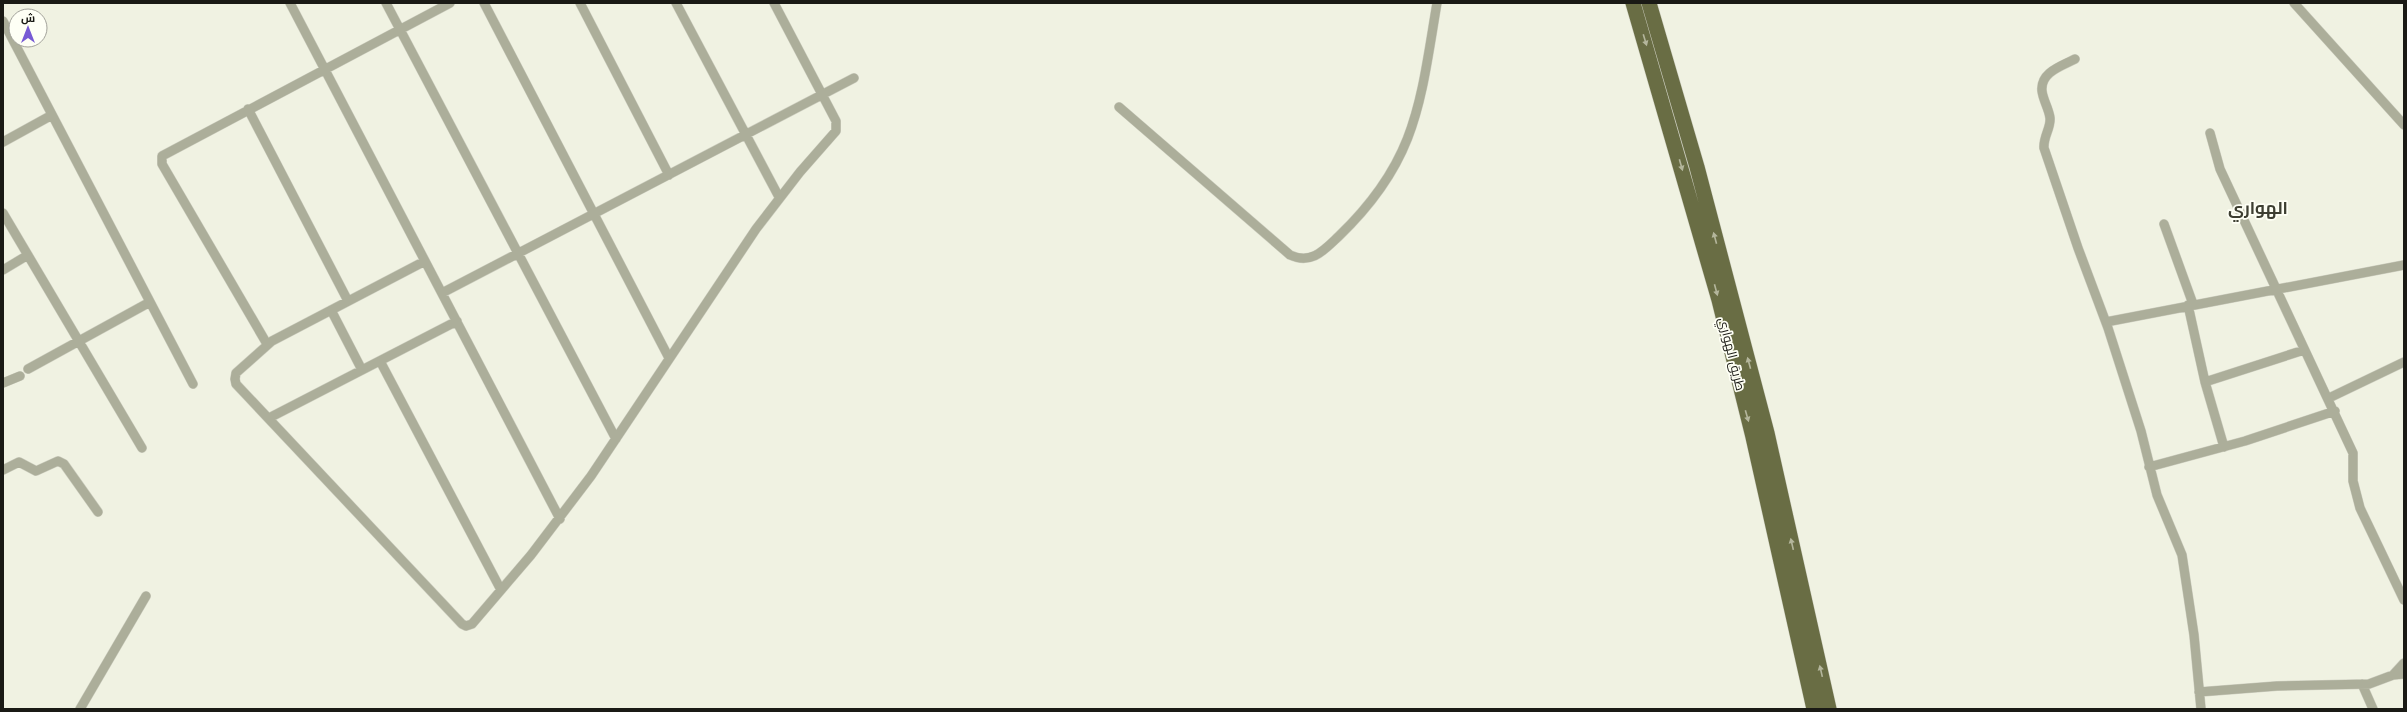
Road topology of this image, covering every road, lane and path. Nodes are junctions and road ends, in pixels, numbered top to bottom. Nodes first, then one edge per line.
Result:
1 (290, 3) edge
2 (386, 3) edge
3 (450, 3) edge
4 (484, 3) edge
5 (580, 3) edge
6 (676, 3) edge
7 (774, 3) edge
8 (1437, 3) edge
9 (1633, 3) edge
10 (1649, 3) edge
11 (2294, 3) edge
12 (3, 20) edge
13 (400, 29) junction
14 (2075, 59) dead end
15 (324, 69) junction
16 (854, 78) dead end
17 (822, 95) junction
18 (1119, 107) dead end
19 (248, 109) junction
20 (52, 115) junction
21 (2404, 125) edge
22 (2210, 133) dead end
23 (746, 135) junction
24 (3, 142) edge
25 (669, 175) junction
26 (780, 197) junction
27 (3, 213) edge
28 (594, 214) junction
29 (2164, 224) dead end
30 (518, 254) junction
31 (28, 255) junction
32 (425, 261) junction
33 (2404, 265) edge
34 (3, 270) edge
35 (2275, 289) junction
36 (442, 294) junction
37 (348, 301) junction
38 (150, 302) junction
39 (2190, 305) junction
40 (331, 310) junction
41 (457, 321) junction
42 (2106, 322) junction
43 (77, 341) junction
44 (268, 344) junction
45 (2304, 350) junction
46 (670, 358) junction
47 (380, 361) junction
48 (2404, 362) edge
49 (28, 368) dead end
50 (362, 370) junction
51 (20, 376) dead end
52 (2205, 382) junction
53 (3, 384) edge
54 (193, 384) dead end
55 (2329, 398) junction
56 (2335, 411) junction
57 (269, 418) junction
58 (1760, 435) junction
59 (616, 439) junction
60 (2224, 447) junction
61 (142, 448) dead end
62 (2149, 467) junction
63 (3, 470) edge
64 (98, 512) dead end
65 (560, 519) junction
66 (501, 590) junction
67 (146, 596) dead end
68 (2404, 600) edge
69 (2404, 663) edge
70 (2404, 674) edge
71 (2393, 675) junction
72 (2362, 684) junction
73 (2199, 692) junction
74 (80, 709) edge
75 (1814, 709) edge
76 (1829, 709) edge
77 (2201, 709) edge
78 (2373, 709) edge

1 - 15 street
2 - 13 street
3 - 13 street
4 - 28 street
5 - 25 street
6 - 23 street
7 - 17 street
8 - 18 street
9 -> 58 highway, طريق الهواري
58 -> 10 highway, طريق الهواري
11 - 21 street
12 - 20 street
13 - 15 street
13 - 30 street
14 - 42 street
15 - 19 street
15 - 32 street
16 - 17 street
17 - 23 street
17 - 26 street
19 - 37 street
19 - 44 street
20 - 24 street
20 - 38 street
22 - 35 street
23 - 25 street
23 - 26 street
25 - 28 street
26 - 46 street
27 - 31 street
28 - 30 street
28 - 46 street
29 - 39 street
30 - 36 street
30 - 59 street
31 - 34 street
31 - 43 street
32 - 36 street
32 - 37 street
33 - 35 street
35 - 39 street
35 - 45 street
36 - 41 street
37 - 40 street
38 - 43 street
38 - 54 street
39 - 42 street
39 - 52 street
40 - 44 street
40 - 50 street
41 - 47 street
41 - 65 street
42 - 62 street
43 - 49 street
43 - 61 street
44 - 57 street
45 - 52 street
45 - 55 street
46 - 59 street
47 - 50 street
47 - 66 street
48 - 55 street
50 - 57 street
51 - 53 street
52 - 60 street
55 - 56 street
56 - 60 street
56 - 68 street
57 - 66 street
58 - 75 highway, طريق الهواري
76 -> 58 highway, طريق الهواري
59 - 65 street
60 - 62 street
62 - 73 street
63 - 64 street
65 - 66 street
67 - 74 street
69 - 71 street
70 - 71 street
71 - 72 street
72 - 73 street
72 - 78 street
73 - 77 street

